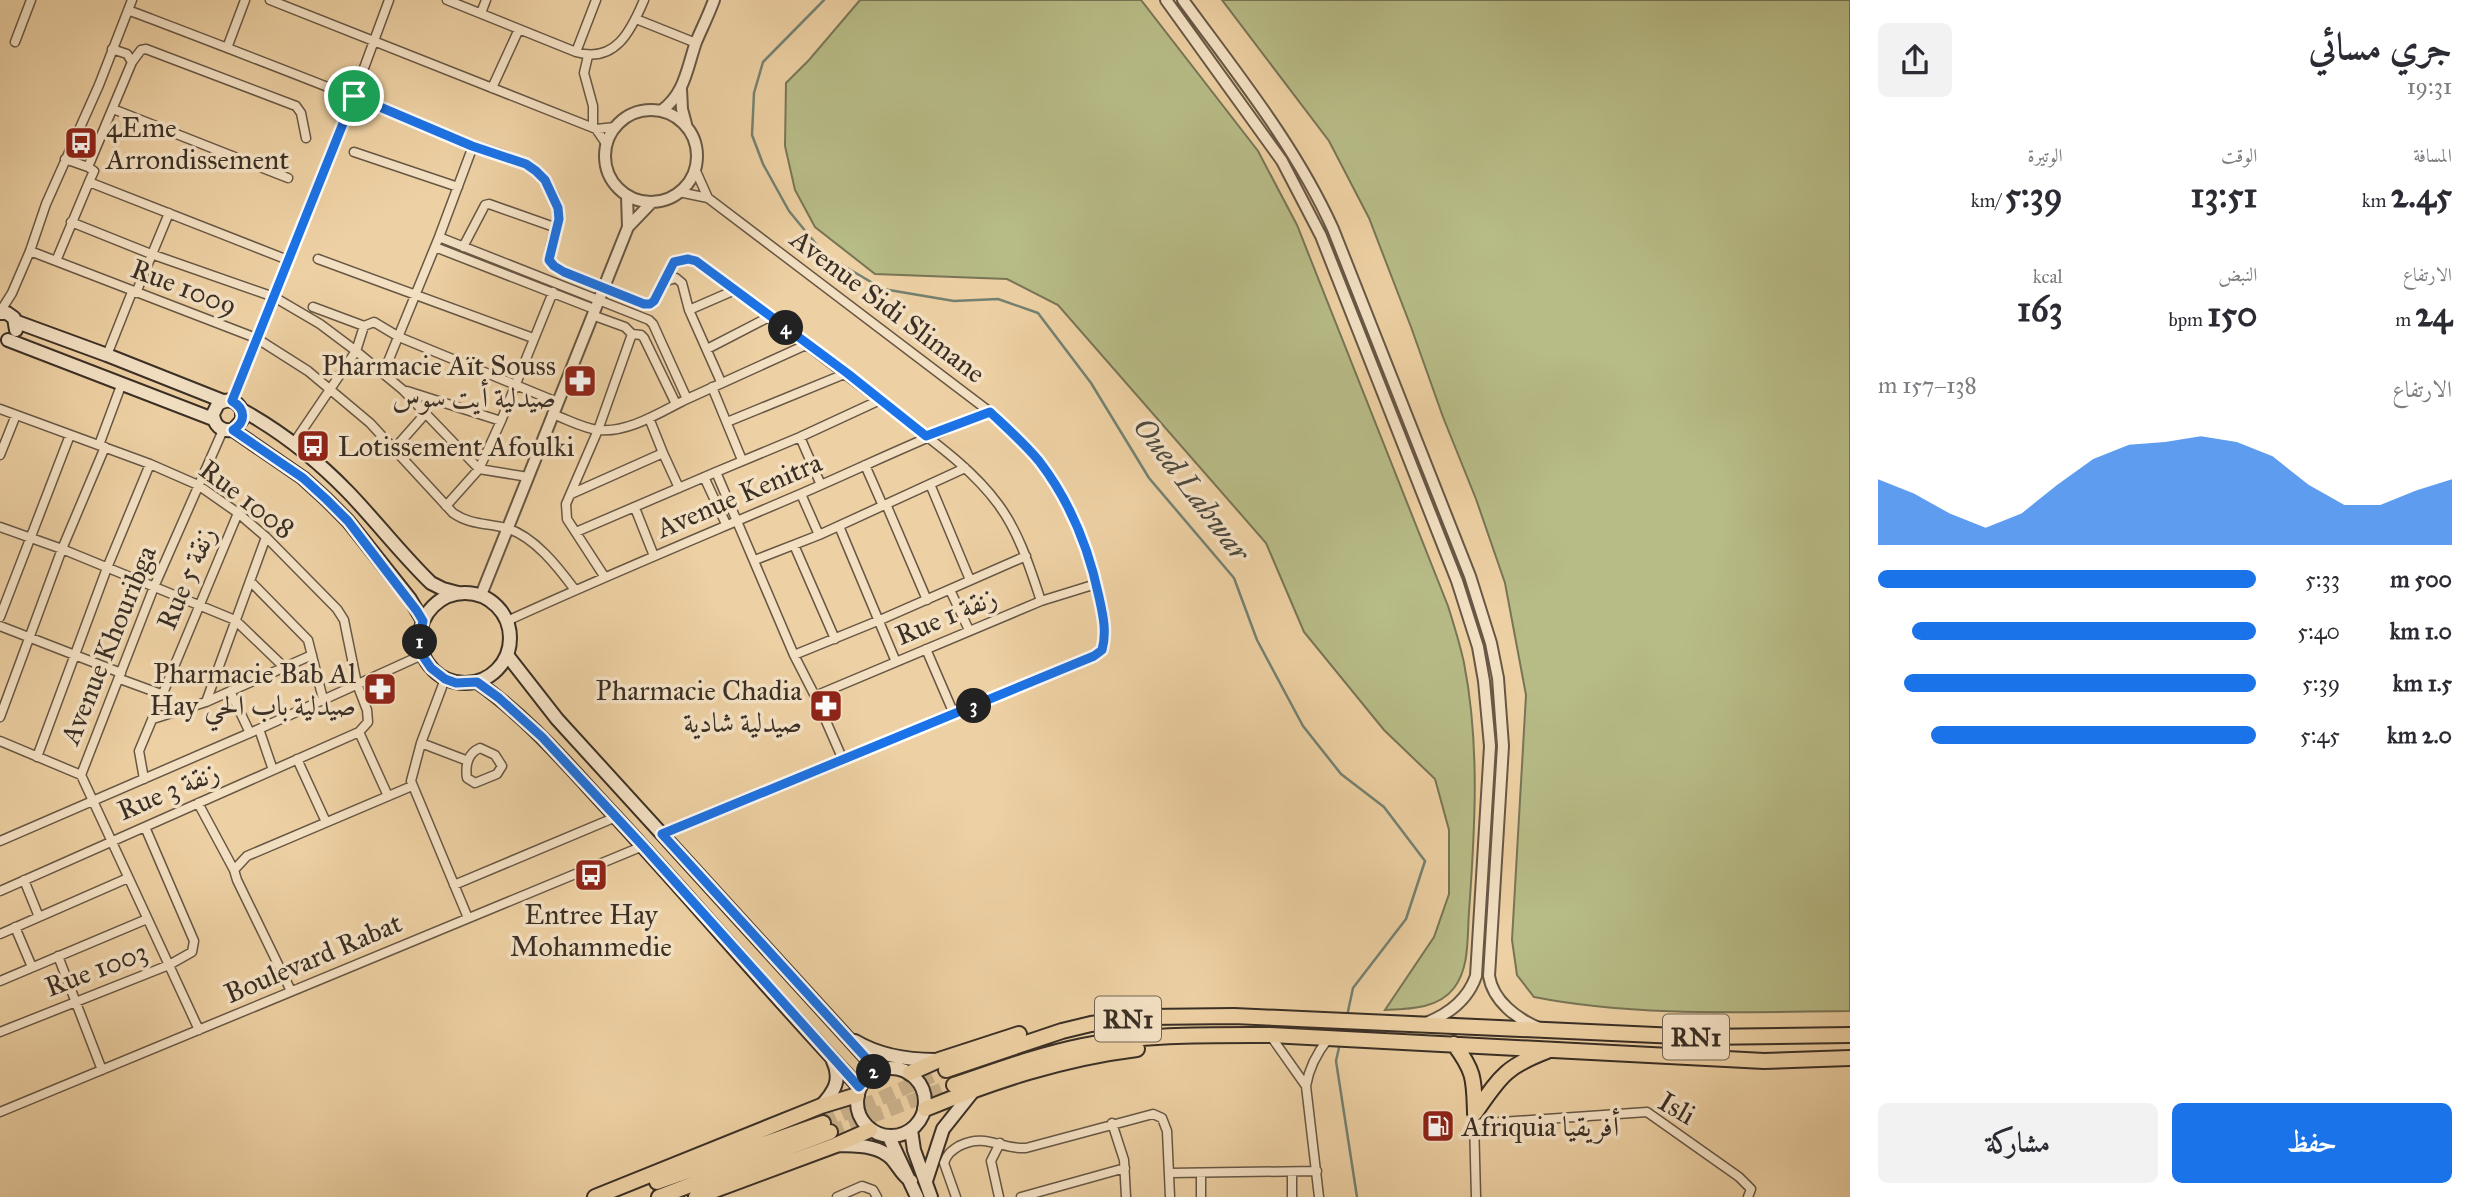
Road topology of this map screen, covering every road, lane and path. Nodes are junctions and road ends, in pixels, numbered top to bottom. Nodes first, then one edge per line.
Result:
1 (31, 0) edge
2 (132, 0) edge
3 (245, 0) edge
4 (270, 0) edge
5 (389, 0) edge
6 (447, 0) edge
7 (486, 0) edge
8 (644, 0) edge
9 (714, 0) edge
10 (1166, 0) edge
11 (1183, 0) edge
12 (592, 1) edge
13 (128, 10) junction
14 (481, 13) junction
15 (636, 19) junction
16 (519, 29) junction
17 (374, 41) junction
18 (15, 42) dead end
19 (696, 43) junction
20 (227, 48) junction
21 (113, 49) junction
22 (576, 52) junction
23 (588, 56) junction
24 (132, 62) junction
25 (492, 88) junction
26 (681, 89) junction
27 (354, 96) junction
28 (113, 109) junction
29 (661, 111) junction
30 (615, 127) junction
31 (687, 127) junction
32 (594, 128) junction
33 (306, 138) dead end
34 (607, 145) junction
35 (472, 146) junction
36 (354, 152) dead end
37 (65, 159) junction
38 (88, 167) junction
39 (695, 169) junction
40 (288, 178) dead end
41 (89, 182) junction
42 (458, 187) junction
43 (679, 192) junction
44 (627, 196) junction
45 (708, 198) junction
46 (650, 203) junction
47 (169, 213) junction
48 (71, 222) junction
49 (628, 227) junction
50 (557, 228) junction
51 (439, 237) junction
52 (435, 247) junction
53 (463, 247) junction
54 (30, 251) junction
55 (152, 254) junction
56 (318, 259) dead end
57 (288, 260) junction
58 (56, 261) junction
59 (663, 282) junction
60 (604, 286) junction
61 (735, 290) junction
62 (134, 292) junction
63 (553, 292) junction
64 (415, 295) junction
65 (274, 297) junction
66 (313, 307) dead end
67 (595, 308) junction
68 (690, 310) junction
69 (7, 316) edge
70 (771, 316) junction
71 (364, 326) junction
72 (632, 334) junction
73 (398, 337) junction
74 (256, 338) junction
75 (533, 338) junction
76 (4, 340) edge
77 (808, 344) junction
78 (707, 349) junction
79 (356, 351) junction
80 (107, 355) junction
81 (847, 373) junction
82 (383, 374) junction
83 (721, 382) junction
84 (122, 383) junction
85 (516, 385) junction
86 (712, 387) junction
87 (331, 390) junction
88 (403, 390) junction
89 (687, 399) junction
90 (880, 400) junction
91 (557, 402) junction
92 (232, 404) junction
93 (676, 404) junction
94 (0, 410) edge
95 (990, 412) junction
96 (426, 413) junction
97 (552, 414) junction
98 (16, 415) junction
99 (649, 418) junction
100 (213, 419) junction
101 (501, 421) junction
102 (727, 422) junction
103 (228, 430) junction
104 (598, 430) junction
105 (70, 435) junction
106 (926, 436) junction
107 (800, 437) junction
108 (293, 444) junction
109 (102, 446) junction
110 (395, 448) junction
111 (663, 453) junction
112 (0, 455) edge
113 (742, 460) junction
114 (150, 464) junction
115 (865, 465) junction
116 (965, 468) junction
117 (479, 469) junction
118 (716, 472) junction
119 (528, 477) junction
120 (704, 477) junction
121 (930, 484) junction
122 (198, 485) junction
123 (821, 485) junction
124 (679, 488) junction
125 (571, 494) junction
126 (801, 494) junction
127 (884, 505) junction
128 (446, 506) junction
129 (635, 508) junction
130 (238, 513) junction
131 (737, 520) junction
132 (726, 524) junction
133 (839, 526) junction
134 (0, 527) edge
135 (508, 528) junction
136 (576, 532) junction
137 (819, 535) junction
138 (31, 537) junction
139 (266, 537) junction
140 (794, 545) junction
141 (62, 549) junction
142 (654, 556) junction
143 (1026, 556) junction
144 (755, 560) junction
145 (107, 568) junction
146 (604, 576) junction
147 (971, 580) junction
148 (250, 582) junction
149 (1096, 584) junction
150 (154, 587) junction
151 (575, 590) junction
152 (950, 590) junction
153 (458, 593) junction
154 (481, 595) junction
155 (927, 600) junction
156 (1041, 601) junction
157 (198, 605) junction
158 (0, 617) edge
159 (235, 620) junction
160 (880, 620) junction
161 (423, 621) junction
162 (507, 621) junction
163 (0, 626) edge
164 (969, 630) junction
165 (30, 637) junction
166 (835, 639) junction
167 (926, 649) junction
168 (75, 654) junction
169 (794, 654) junction
170 (312, 655) junction
171 (422, 655) junction
172 (507, 655) junction
173 (896, 662) junction
174 (285, 668) junction
175 (120, 676) junction
176 (445, 679) junction
177 (477, 682) junction
178 (357, 684) junction
179 (230, 691) junction
180 (161, 694) junction
181 (815, 696) junction
182 (323, 699) junction
183 (206, 702) junction
184 (954, 714) junction
185 (0, 717) edge
186 (153, 719) junction
187 (255, 731) junction
188 (356, 733) junction
189 (0, 741) edge
190 (421, 743) junction
191 (37, 757) junction
192 (297, 759) junction
193 (843, 760) junction
194 (468, 761) junction
195 (273, 770) junction
196 (81, 775) junction
197 (144, 779) junction
198 (412, 786) junction
199 (388, 796) junction
200 (93, 800) junction
201 (198, 803) junction
202 (616, 817) junction
203 (326, 822) junction
204 (145, 827) junction
205 (662, 834) junction
206 (111, 840) junction
207 (0, 841) edge
208 (643, 846) junction
209 (234, 870) junction
210 (128, 878) junction
211 (24, 880) junction
212 (454, 885) junction
213 (0, 891) edge
214 (39, 917) junction
215 (468, 918) junction
216 (147, 919) junction
217 (15, 927) junction
218 (0, 934) edge
219 (58, 956) junction
220 (170, 965) junction
221 (32, 967) junction
222 (0, 981) edge
223 (291, 992) junction
224 (74, 1000) junction
225 (1422, 1025) junction
226 (1541, 1029) junction
227 (199, 1030) junction
228 (0, 1032) edge
229 (844, 1034) junction
230 (1270, 1035) junction
231 (1850, 1035) edge
232 (1332, 1040) junction
233 (1454, 1044) junction
234 (1552, 1049) junction
235 (831, 1057) junction
236 (1850, 1058) edge
237 (942, 1065) junction
238 (102, 1070) junction
239 (877, 1070) junction
240 (910, 1073) junction
241 (954, 1085) tunnel mouth
242 (1306, 1086) junction
243 (974, 1090) junction
244 (858, 1091) junction
245 (821, 1106) junction
246 (925, 1109) junction
247 (0, 1112) edge
248 (1474, 1119) junction
249 (1112, 1123) junction
250 (870, 1130) junction
251 (911, 1130) junction
252 (830, 1133) junction
253 (889, 1137) junction
254 (1000, 1143) junction
255 (1125, 1168) junction
256 (1292, 1171) junction
257 (1317, 1171) junction
258 (1170, 1172) junction
259 (1201, 1173) junction
260 (911, 1181) junction
261 (926, 1181) junction
262 (1057, 1192) edge
263 (595, 1197) edge
264 (618, 1197) edge
265 (659, 1197) edge
266 (696, 1197) edge
267 (837, 1197) edge
268 (877, 1197) edge
269 (917, 1197) edge
270 (932, 1197) edge
271 (956, 1197) edge
272 (999, 1197) edge
273 (1021, 1197) edge
274 (1126, 1197) edge
275 (1170, 1197) edge
276 (1201, 1197) edge
277 (1292, 1197) edge
278 (1319, 1197) edge
279 (1476, 1197) edge
280 (1748, 1197) edge

1 - 18 street
2 - 13 street
3 - 20 street
4 - 17 street
5 - 17 street
6 - 14 street
7 - 14 street
8 - 15 street
9 - 19 street
10 - 225 street
11 - 226 street
12 - 22 street
13 - 20 street
13 - 21 street
14 - 16 street
15 - 19 street
15 - 23 street
16 - 22 street
16 - 25 street
17 - 25 street
17 - 27 street
19 - 26 street
20 - 27 street
21 - 24 street
21 - 37 street
22 - 23 street
23 - 32 street
24 - 28 street
24 - 33 street
25 - 32 street
26 - 29 street
26 - 31 street
27 - 35 street
27 - 57 street
28 - 38 street
28 - 40 street
29 - 30 street
29 - 31 street
30 - 32 street
30 - 34 street
31 - 39 street
32 - 34 street
34 - 44 street
35 - 42 street
35 - 50 street
36 - 42 street
37 - 38 street
37 - 54 street
38 - 41 street
39 - 43 street
39 - 45 street, Avenue Sidi Slimane
41 - 47 street
41 - 48 street
42 - 51 street
43 - 45 street, Avenue Sidi Slimane
43 - 46 street
44 - 46 street
44 - 49 street
45 - 95 street, Avenue Sidi Slimane
46 - 49 street
47 - 55 street
47 - 57 street
48 - 55 street
48 - 58 street
49 - 60 street
50 - 53 street
50 - 60 street
51 - 52 street
51 - 53 street
52 - 63 street
52 - 64 street
53 - 67 street
54 - 58 street, Rue 1009
54 - 69 street
55 - 62 street
55 - 65 street
56 - 64 street
57 - 65 street
58 - 62 street, Rue 1009
59 - 60 street
59 - 61 street
59 - 68 street
60 - 67 street
61 - 68 street
61 - 70 street
62 - 74 street, Rue 1009
62 - 80 street
63 - 67 street
63 - 75 street
64 - 73 street
64 - 75 street
65 - 74 street
65 - 79 street
66 - 71 street
67 - 72 street
67 - 89 street
67 - 91 street
68 - 78 street
69 - 76 main road
69 - 80 main road
70 - 77 street
70 - 78 street
71 - 73 street
71 - 79 street
72 - 93 street
72 - 104 street
73 - 82 street
73 - 85 street
74 - 87 street, Rue 1009
74 - 92 street
75 - 85 street
76 - 84 main road
77 - 81 street
77 - 83 street
78 - 83 street
79 - 82 street
79 - 87 street
80 - 92 main road
81 - 90 street
81 - 102 street
82 - 88 street
83 - 86 street
84 - 100 main road
84 - 109 street
85 - 91 street
85 - 101 street
86 - 89 street
86 - 102 street
87 - 108 street
87 - 110 street, Rue 1009
88 - 96 street
88 - 101 street
89 - 93 street
90 - 106 street
90 - 107 street
91 - 97 street
92 - 100 main road
92 - 103 main road
92 - 108 main road
93 - 99 street
94 - 98 street, Rue 1008
95 - 106 street, Avenue Kenitra
95 - 149 street, Avenue Sidi Slimane
96 - 110 street
96 - 117 street
97 - 104 street
97 - 119 street
98 - 105 street, Rue 1008
98 - 112 street
99 - 104 street
99 - 111 street
100 - 103 main road
101 - 117 street
102 - 113 street
103 - 122 street, Avenue Khouribga
103 - 161 main road
104 - 125 street
105 - 109 street, Rue 1008
105 - 138 street
106 - 115 street, Avenue Kenitra
106 - 116 street
107 - 113 street
107 - 123 street
108 - 153 main road
109 - 114 street, Rue 1008
109 - 141 street
110 - 128 street, Rue 1009
111 - 124 street
111 - 125 street
113 - 118 street
114 - 122 street, Rue 1008
114 - 145 street
115 - 123 street, Avenue Kenitra
115 - 127 street
116 - 121 street
116 - 143 street
117 - 119 street
117 - 128 street
118 - 120 street
118 - 131 street
119 - 135 street
120 - 124 street
120 - 132 street
121 - 127 street
121 - 147 street
122 - 130 street, Rue 1008
122 - 150 street, Avenue Khouribga
123 - 126 street, Avenue Kenitra
124 - 129 street
125 - 136 street
126 - 131 street, Avenue Kenitra
126 - 137 street
127 - 133 street
127 - 155 street
128 - 135 street, Rue 1009
129 - 136 street
129 - 142 street
130 - 139 street, Rue 1008
130 - 157 street, Rue 5 زنقة
131 - 132 street, Avenue Kenitra
131 - 144 street
132 - 142 street, Avenue Kenitra
133 - 137 street
133 - 160 street
134 - 138 street
135 - 151 street
135 - 154 street
136 - 146 street
137 - 140 street
138 - 141 street
138 - 158 street
139 - 148 street
139 - 178 street, Rue 1008
140 - 144 street
140 - 166 street
141 - 145 street
141 - 165 street
142 - 146 street, Avenue Kenitra
143 - 147 street
143 - 156 street
144 - 169 street
145 - 150 street
145 - 168 street
146 - 151 street, Avenue Kenitra
147 - 152 street
148 - 159 street
148 - 170 street
149 - 156 street, Rue 1 زنقة
149 - 184 street, Avenue Sidi Slimane
150 - 157 street
150 - 175 street, Avenue Khouribga
151 - 162 street, Avenue Kenitra
152 - 155 street
152 - 164 street
153 - 154 main road
153 - 161 main road
154 - 162 main road
155 - 160 street
156 - 164 street, Rue 1 زنقة
157 - 159 street
157 - 180 street, Rue 5 زنقة
159 - 174 street
159 - 183 street
160 - 166 street
160 - 173 street
161 - 171 main road
162 - 172 main road
163 - 165 street
164 - 167 street, Rue 1 زنقة
165 - 168 street
165 - 185 street
166 - 169 street
167 - 173 street, Rue 1 زنقة
167 - 184 street
168 - 175 street
168 - 191 street
169 - 181 street
170 - 174 street
170 - 182 street
171 - 176 main road
171 - 178 street
172 - 177 main road
172 - 205 main road
173 - 181 street, Rue 1 زنقة
174 - 179 street
175 - 180 street
175 - 196 street, Avenue Khouribga
176 - 177 main road
176 - 190 street
177 - 202 main road
178 - 182 street
178 - 188 street, Rue 1008
179 - 183 street
179 - 187 street
180 - 186 street, Rue 5 زنقة
181 - 193 street
182 - 187 street
183 - 186 street
184 - 193 street
186 - 197 street, Rue 5 زنقة
187 - 195 street
187 - 197 street
188 - 192 street, Rue 3 زنقة
188 - 199 street
189 - 191 street
190 - 194 street
190 - 198 street
191 - 196 street
192 - 195 street, Rue 3 زنقة
192 - 203 street
193 - 205 street
194 - 194 street
195 - 201 street, Rue 3 زنقة
196 - 200 street, Avenue Khouribga
197 - 200 street
198 - 199 street
198 - 212 street
199 - 203 street
200 - 206 street, Avenue Khouribga
200 - 207 street
201 - 204 street, Rue 3 زنقة
201 - 209 street
202 - 208 main road
202 - 212 street
203 - 209 street
204 - 206 street, Rue 3 زنقة
204 - 220 street
205 - 229 main road
206 - 210 street, Avenue Khouribga
206 - 211 street, Rue 3 زنقة
208 - 215 street, Boulevard Rabat
208 - 235 main road
209 - 223 street
210 - 214 street
210 - 216 street, Avenue Khouribga
211 - 213 street, Rue 3 زنقة
211 - 214 street
212 - 215 street
214 - 217 street
215 - 223 street, Boulevard Rabat
216 - 219 street
216 - 220 street, Avenue Khouribga
217 - 218 street
217 - 221 street
219 - 221 street
219 - 224 street
220 - 224 street, Rue 1003
220 - 227 street, Avenue Khouribga
221 - 222 street
223 - 227 street, Boulevard Rabat
224 - 228 street, Rue 1003
224 - 238 street
225 - 226 highway, RN1
225 - 237 highway, RN1
226 - 231 highway, RN1
227 - 238 street, Boulevard Rabat
229 - 237 main road
229 - 239 main road
230 - 232 highway, RN1
230 - 241 highway, RN1
230 - 242 street
230 - 243 highway
232 - 233 highway, RN1
232 - 242 street
233 - 234 highway, RN1
233 - 248 highway
234 - 236 highway, RN1
234 - 248 highway
235 - 244 main road
235 - 245 main road
237 - 240 highway
238 - 247 street, Boulevard Rabat
239 - 240 main road
239 - 244 main road
240 - 246 main road
242 - 257 street
243 - 246 highway
243 - 261 main road
244 - 245 highway
244 - 250 main road
245 - 263 highway
246 - 251 main road
248 - 279 street
248 - 280 street, Isli
249 - 254 street
249 - 255 street
249 - 258 street
250 - 252 highway
250 - 253 main road
251 - 253 main road
251 - 261 main road
252 - 260 main road
252 - 264 highway
252 - 265 highway
252 - 266 highway
253 - 260 main road
254 - 271 street
254 - 272 street
255 - 262 street
255 - 274 street
256 - 257 street
256 - 259 street
256 - 277 street
257 - 278 street
258 - 259 street
258 - 275 street
259 - 276 street
260 - 269 main road
261 - 270 main road
262 - 273 street
267 - 268 street

